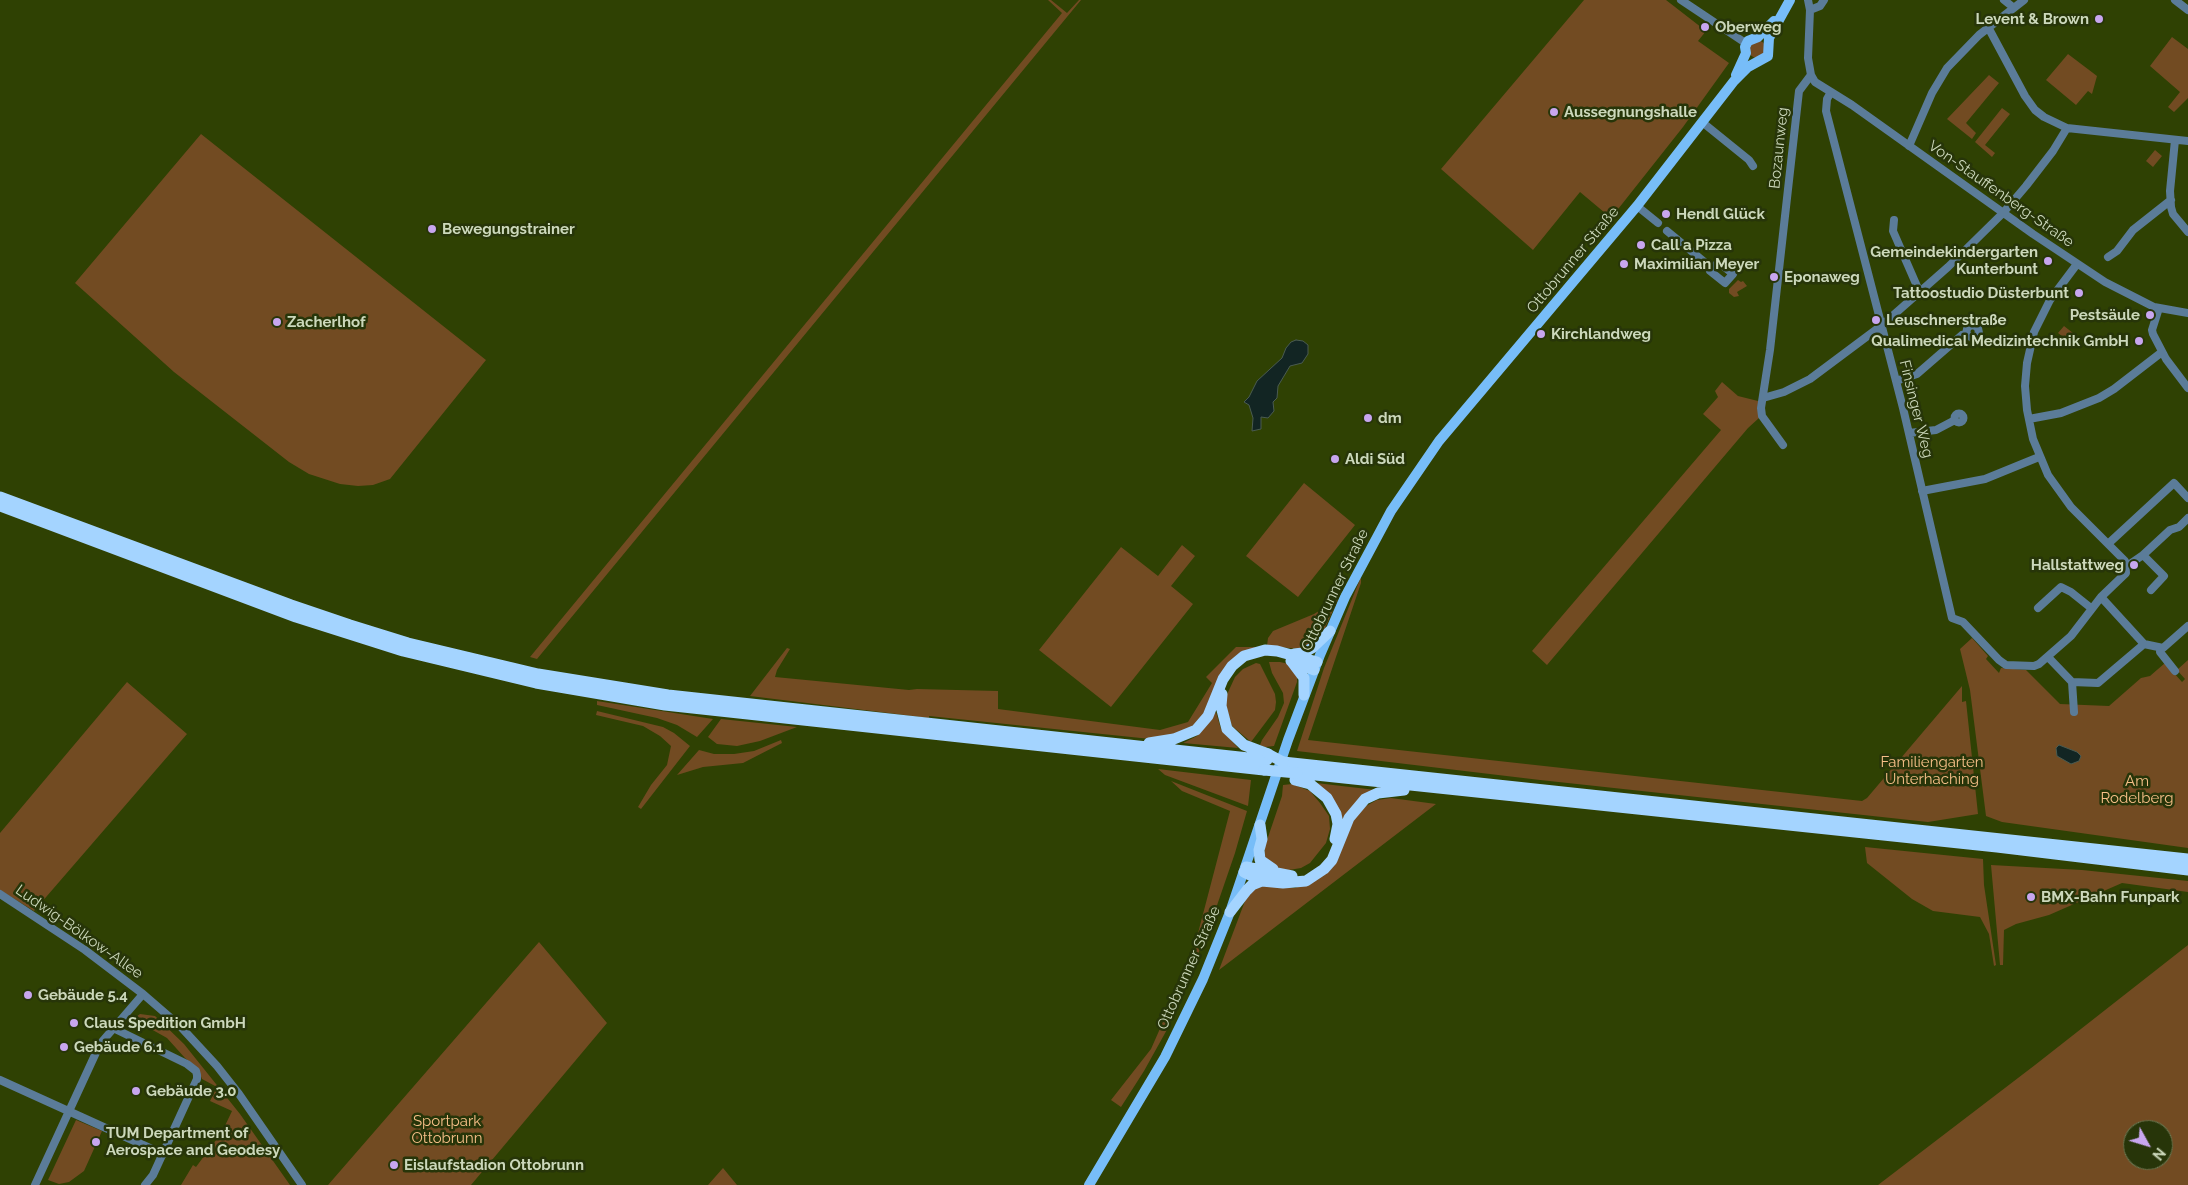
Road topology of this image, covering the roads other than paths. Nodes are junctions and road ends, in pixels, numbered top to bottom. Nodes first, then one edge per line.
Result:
1 (1681, 0) edge
2 (1790, 0) edge
3 (1808, 0) edge
4 (1824, 0) edge
5 (2004, 0) edge
6 (2024, 0) edge
7 (2176, 0) edge
8 (2014, 8) junction
9 (1810, 10) junction
10 (2188, 10) edge
11 (1783, 11) junction
12 (1988, 27) junction
13 (1758, 37) junction
14 (1769, 45) junction
15 (1746, 49) junction
16 (1759, 61) junction
17 (1811, 75) junction
18 (1734, 81) junction
19 (1831, 92) junction
20 (1702, 122) junction
21 (2067, 128) junction
22 (2175, 140) junction
23 (2188, 141) edge
24 (1909, 146) junction
25 (1753, 166) dead end
26 (2171, 200) junction
27 (1637, 206) junction
28 (2003, 213) junction
29 (1894, 220) dead end
30 (1658, 223) dead end
31 (1667, 231) dead end
32 (2188, 232) edge
33 (2108, 257) dead end
34 (2077, 264) junction
35 (1712, 269) dead end
36 (1920, 293) junction
37 (2159, 308) junction
38 (2188, 313) edge
39 (1881, 326) junction
40 (1966, 334) dead end
41 (2162, 352) junction
42 (1896, 381) junction
43 (2188, 388) edge
44 (1763, 398) junction
45 (2029, 419) junction
46 (1955, 420) dead end
47 (1909, 433) junction
48 (1783, 445) dead end
49 (2039, 457) junction
50 (1922, 491) junction
51 (0, 497) edge
52 (2188, 498) edge
53 (0, 506) edge
54 (2188, 518) edge
55 (2109, 543) junction
56 (2143, 555) junction
57 (2126, 566) junction
58 (2151, 590) dead end
59 (2101, 597) junction
60 (2038, 608) dead end
61 (2091, 608) junction
62 (2188, 626) edge
63 (1330, 631) junction
64 (2144, 644) junction
65 (2161, 648) junction
66 (2048, 656) junction
67 (1291, 657) junction
68 (1316, 666) junction
69 (2175, 671) dead end
70 (2072, 682) junction
71 (1304, 696) junction
72 (719, 706) junction
73 (735, 708) junction
74 (2074, 712) dead end
75 (1112, 744) junction
76 (1263, 765) junction
77 (1298, 772) junction
78 (1471, 792) junction
79 (1260, 825) junction
80 (1973, 841) junction
81 (1997, 843) junction
82 (2188, 859) edge
83 (1245, 869) junction
84 (2188, 870) edge
85 (1283, 875) junction
86 (1262, 881) junction
87 (0, 894) edge
88 (1230, 912) junction
89 (143, 994) junction
90 (113, 1028) junction
91 (0, 1080) edge
92 (68, 1111) junction
93 (163, 1154) junction
94 (35, 1185) edge
95 (145, 1185) edge
96 (302, 1185) edge
97 (1089, 1185) edge

1 - 15 street
2 - 11 main road, Ottobrunner Straße
3 - 9 street
4 - 9 street
5 - 8 street
6 - 8 street
7 - 10 street
8 - 12 street
9 - 17 street
11 - 13 main road, Ottobrunner Straße
11 - 14 main road, Ottobrunner Straße
12 - 21 street
12 - 24 street
13 - 14 main road
13 - 15 main road, Ottobrunner Straße
14 - 16 main road, Ottobrunner Straße
15 - 16 main road
15 - 18 main road, Ottobrunner Straße
16 - 18 main road, Ottobrunner Straße
17 - 19 street, Von-Stauffenberg-Straße
17 - 44 street, Bozaunweg
18 - 20 main road, Ottobrunner Straße
19 - 24 street, Von-Stauffenberg-Straße
19 - 39 street, Finsinger Weg
20 - 25 street
20 - 27 main road, Ottobrunner Straße
21 - 22 street
21 - 28 street
22 - 23 street
22 - 26 street
24 - 28 street, Von-Stauffenberg-Straße
26 - 32 street
26 - 33 street
27 - 30 street
27 - 63 main road, Ottobrunner Straße
28 - 34 street, Von-Stauffenberg-Straße
28 - 36 street
29 - 36 street
31 - 35 street
34 - 37 street, Von-Stauffenberg-Straße
34 - 45 street
36 - 39 street
37 - 38 street, Von-Stauffenberg-Straße
37 - 41 street
39 - 42 street, Finsinger Weg
39 - 44 street
40 - 42 street
41 - 43 street
41 - 45 street
42 - 47 street, Finsinger Weg
44 - 48 street, Bozaunweg
45 - 49 street
46 - 47 street
47 - 50 street, Finsinger Weg
49 - 50 street
49 - 55 street
50 - 66 street, Finsinger Weg
51 - 72 highway
52 - 55 street
53 - 72 highway
54 - 56 street
55 - 57 street
56 - 57 street
56 - 58 street
57 - 59 street
59 - 61 street
59 - 64 street
60 - 61 street
61 - 66 street
62 - 65 street
63 - 67 highway
63 - 68 main road, Ottobrunner Straße
64 - 65 street
64 - 70 street
65 - 69 street
66 - 70 street
67 - 68 highway
67 - 71 highway
67 - 75 highway
67 - 76 highway
68 - 71 main road, Ottobrunner Straße
70 - 74 street
71 - 79 main road, Ottobrunner Straße
72 - 73 highway
73 - 75 highway
73 - 76 highway
75 - 76 highway
76 - 77 highway, bridge
76 - 77 highway, bridge
77 - 78 highway
77 - 80 highway
77 - 85 highway
78 - 80 highway
78 - 86 highway
79 - 83 main road, Ottobrunner Straße
79 - 85 highway
80 - 81 highway
81 - 82 highway
81 - 84 highway
83 - 85 highway
83 - 86 highway
83 - 88 main road, Ottobrunner Straße
86 - 88 highway
87 - 89 street, Ludwig-Bölkow-Allee
88 - 97 main road, Ottobrunner Straße
89 - 90 street
89 - 96 street, Ludwig-Bölkow-Allee
90 - 92 street
90 - 93 street
91 - 92 street
92 - 93 street
92 - 94 street
93 - 95 street

